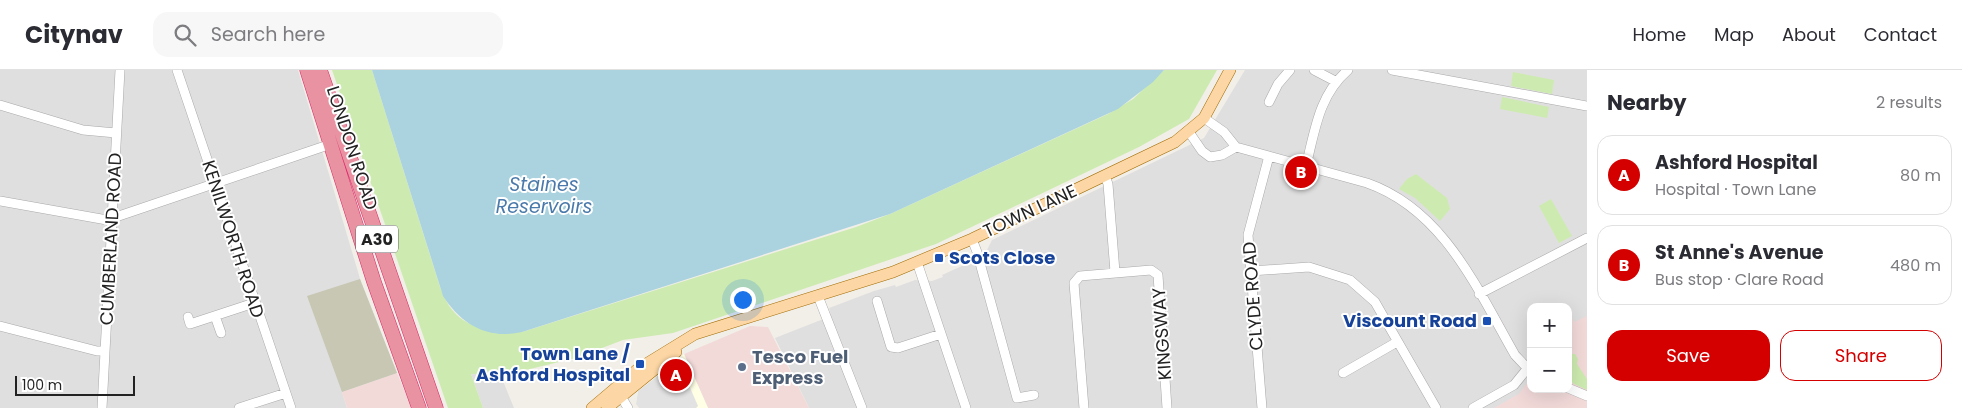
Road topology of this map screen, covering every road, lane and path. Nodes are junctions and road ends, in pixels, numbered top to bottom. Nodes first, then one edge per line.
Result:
1 (120, 70) edge
2 (177, 70) edge
3 (307, 70) edge
4 (320, 70) edge
5 (1230, 70) edge
6 (1290, 70) edge
7 (1314, 70) edge
8 (1348, 70) edge
9 (1392, 70) edge
10 (1405, 71) edge
11 (1335, 81) junction
12 (1269, 102) dead end
13 (0, 105) edge
14 (1587, 106) edge
15 (1204, 118) junction
16 (1190, 132) junction
17 (116, 133) junction
18 (331, 144) junction
19 (1236, 147) junction
20 (1269, 156) junction
21 (1306, 166) junction
22 (1104, 176) junction
23 (215, 183) junction
24 (0, 201) edge
25 (112, 219) junction
26 (1587, 238) edge
27 (972, 239) junction
28 (917, 262) junction
29 (1250, 271) junction
30 (1115, 272) junction
31 (1479, 294) junction
32 (818, 296) junction
33 (876, 301) dead end
34 (254, 302) junction
35 (215, 316) junction
36 (188, 317) dead end
37 (0, 326) edge
38 (221, 333) dead end
39 (941, 334) junction
40 (1397, 342) junction
41 (105, 351) junction
42 (1527, 368) edge
43 (1527, 372) edge
44 (1343, 373) dead end
45 (1572, 390) edge
46 (286, 393) junction
47 (1034, 395) dead end
48 (1587, 396) edge
49 (616, 400) edge
50 (102, 408) edge
51 (239, 408) edge
52 (291, 408) edge
53 (419, 408) edge
54 (436, 408) edge
55 (592, 408) edge
56 (628, 408) edge
57 (862, 408) edge
58 (966, 408) edge
59 (1084, 408) edge
60 (1168, 408) edge
61 (1262, 408) edge
62 (1436, 408) edge
63 (1473, 408) edge

1 - 17 street, CUMBERLAND ROAD
2 - 23 street, KENILWORTH ROAD
3 - 18 highway, LONDON ROAD / A30
4 - 54 highway, A30
5 - 15 main road, TOWN LANE
6 - 12 street
7 - 11 street
8 - 11 street
9 - 10 street
10 - 14 street
11 - 21 street
13 - 17 street
15 - 16 main road, TOWN LANE
15 - 19 street
16 - 19 street
16 - 22 main road, TOWN LANE
17 - 25 street, CUMBERLAND ROAD
18 - 23 street
18 - 53 highway, LONDON ROAD / A30
19 - 20 street
20 - 21 street
20 - 29 street, CLYDE ROAD
21 - 31 street
22 - 27 main road, TOWN LANE
22 - 30 street
23 - 25 street
23 - 34 street, KENILWORTH ROAD
24 - 25 street
25 - 41 street, CUMBERLAND ROAD
26 - 31 street
27 - 28 main road, TOWN LANE
27 - 47 street
28 - 32 main road, TOWN LANE
28 - 39 street
29 - 40 street
29 - 61 street, CLYDE ROAD
30 - 59 street, KINGSWAY
30 - 60 street, KINGSWAY
31 - 42 street
32 - 49 main road, TOWN LANE
32 - 57 street
33 - 39 street
34 - 35 street
34 - 46 street, KENILWORTH ROAD
35 - 36 street
35 - 38 street
37 - 41 street
39 - 58 street
40 - 44 street
40 - 62 street
41 - 50 street, CUMBERLAND ROAD
43 - 63 street
45 - 48 street
46 - 51 street
46 - 52 street, KENILWORTH ROAD
49 - 55 main road, TOWN LANE
49 - 56 street

